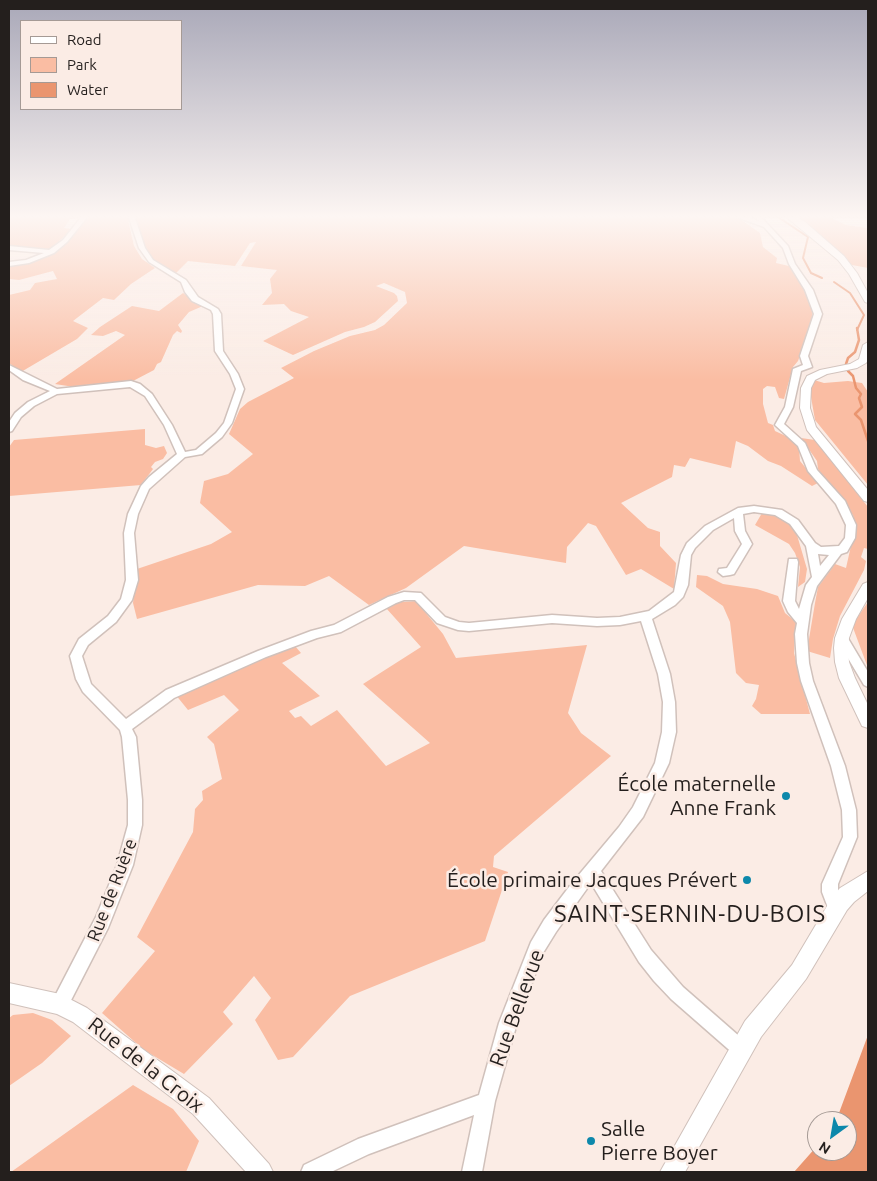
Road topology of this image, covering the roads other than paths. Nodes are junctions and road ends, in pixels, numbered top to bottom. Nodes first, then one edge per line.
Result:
1 (166, 270) edge
2 (796, 270) edge
3 (850, 270) edge
4 (868, 300) edge
5 (868, 345) edge
6 (9, 367) edge
7 (812, 371) junction
8 (55, 392) junction
9 (9, 429) edge
10 (182, 455) junction
11 (868, 498) edge
12 (738, 512) junction
13 (811, 546) junction
14 (837, 551) junction
15 (793, 562) dead end
16 (723, 572) dead end
17 (816, 577) junction
18 (868, 587) edge
19 (646, 617) junction
20 (802, 621) junction
21 (842, 638) junction
22 (868, 682) edge
23 (868, 721) edge
24 (125, 727) junction
25 (592, 870) junction
26 (868, 880) edge
27 (836, 908) junction
28 (9, 993) edge
29 (60, 1004) junction
30 (742, 1049) junction
31 (486, 1101) junction
32 (261, 1172) edge
33 (310, 1172) edge
34 (472, 1172) edge
35 (672, 1172) edge

1 - 10 street, Rue de Ruère
2 - 7 street
3 - 4 street
5 - 7 street
6 - 8 street
7 - 11 street
7 - 14 street
8 - 9 street
8 - 10 street
10 - 24 street, Rue de Ruère
12 - 13 street
12 - 16 street
12 - 19 street
13 - 14 street
13 - 17 street
14 - 17 street
15 - 20 street
17 - 20 street
18 - 21 street
19 - 24 street
19 - 25 street, Rue Bellevue
20 - 27 street
21 - 22 street
21 - 23 street
24 - 29 street, Rue de Ruère
25 - 30 street
25 - 31 street, Rue Bellevue
26 - 27 street
27 - 30 street
28 - 29 street, Rue de la Croix
29 - 32 street, Rue de la Croix
30 - 35 street
31 - 33 street
31 - 34 street, Rue Bellevue

